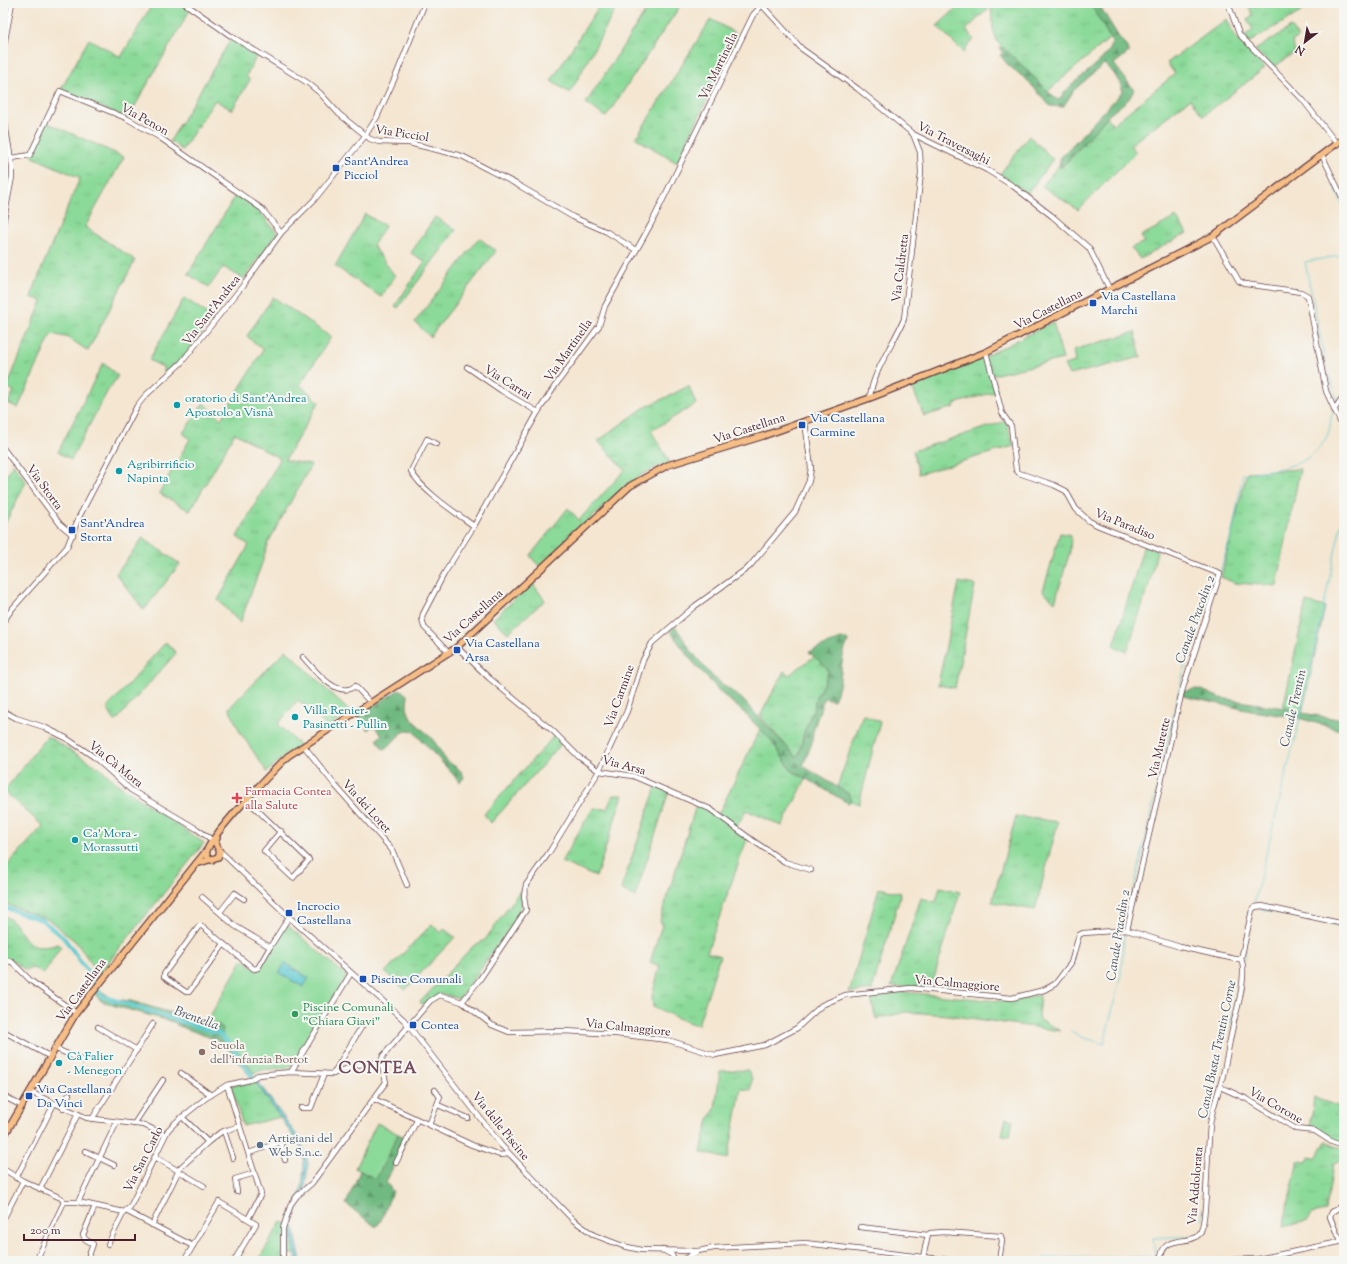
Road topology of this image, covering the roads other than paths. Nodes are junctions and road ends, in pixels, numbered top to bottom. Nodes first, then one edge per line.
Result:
1 (12, 3) edge
2 (184, 3) edge
3 (425, 3) edge
4 (1228, 3) edge
5 (762, 4) edge
6 (3, 51) edge
7 (3, 59) edge
8 (3, 104) edge
9 (3, 111) edge
10 (913, 134) junction
11 (365, 136) junction
12 (1344, 138) edge
13 (1337, 144) junction
14 (1322, 155) junction
15 (12, 158) junction
16 (1344, 201) edge
17 (3, 224) edge
18 (281, 232) junction
19 (1213, 236) junction
20 (636, 250) junction
21 (1110, 290) junction
22 (986, 352) junction
23 (467, 368) dead end
24 (1344, 395) edge
25 (870, 398) junction
26 (1334, 410) junction
27 (538, 412) junction
28 (804, 421) junction
29 (1344, 430) edge
30 (437, 444) dead end
31 (3, 448) edge
32 (474, 526) junction
33 (73, 535) junction
34 (1220, 574) joint
35 (3, 622) edge
36 (457, 647) junction
37 (449, 653) junction
38 (303, 657) dead end
39 (371, 703) junction
40 (3, 711) edge
41 (304, 746) junction
42 (599, 771) junction
43 (247, 800) junction
44 (222, 829) junction
45 (281, 831) junction
46 (212, 840) junction
47 (207, 849) junction
48 (218, 849) junction
49 (212, 860) junction
50 (231, 863) junction
51 (194, 866) junction
52 (811, 870) dead end
53 (407, 885) dead end
54 (202, 897) dead end
55 (244, 899) dead end
56 (220, 912) junction
57 (289, 917) junction
58 (1344, 924) edge
59 (1127, 930) junction
60 (224, 944) junction
61 (270, 947) junction
62 (1241, 959) junction
63 (3, 960) edge
64 (351, 973) junction
65 (462, 1002) junction
66 (76, 1013) junction
67 (153, 1024) dead end
68 (98, 1026) dead end
69 (362, 1026) dead end
70 (410, 1026) junction
71 (3, 1032) edge
72 (54, 1048) junction
73 (136, 1050) junction
74 (50, 1056) junction
75 (84, 1061) dead end
76 (381, 1062) junction
77 (291, 1072) junction
78 (181, 1073) dead end
79 (324, 1074) junction
80 (333, 1074) junction
81 (163, 1080) dead end
82 (227, 1085) junction
83 (1220, 1087) junction
84 (435, 1090) dead end
85 (30, 1092) junction
86 (69, 1094) dead end
87 (211, 1095) junction
88 (3, 1096) edge
89 (374, 1099) junction
90 (54, 1104) junction
91 (438, 1105) junction
92 (22, 1106) junction
93 (63, 1108) junction
94 (302, 1108) dead end
95 (78, 1114) junction
96 (182, 1116) junction
97 (468, 1118) dead end
98 (92, 1119) junction
99 (417, 1120) junction
100 (117, 1122) junction
101 (134, 1124) junction
102 (428, 1125) junction
103 (240, 1126) junction
104 (224, 1131) junction
105 (165, 1135) junction
106 (3, 1138) edge
107 (208, 1142) junction
108 (1344, 1146) edge
109 (85, 1151) dead end
110 (249, 1153) junction
111 (509, 1154) junction
112 (154, 1157) junction
113 (100, 1158) junction
114 (233, 1158) dead end
115 (285, 1160) dead end
116 (396, 1163) dead end
117 (114, 1165) dead end
118 (3, 1169) edge
119 (178, 1171) junction
120 (255, 1173) junction
121 (16, 1178) junction
122 (23, 1181) junction
123 (204, 1186) dead end
124 (40, 1189) junction
125 (237, 1192) dead end
126 (64, 1202) junction
127 (78, 1202) junction
128 (1344, 1204) edge
129 (96, 1206) junction
130 (125, 1212) junction
131 (5, 1216) dead end
132 (248, 1219) junction
133 (152, 1225) junction
134 (860, 1227) dead end
135 (928, 1235) junction
136 (1342, 1239) edge
137 (108, 1244) dead end
138 (193, 1246) junction
139 (662, 1250) junction
140 (675, 1250) junction
141 (682, 1250) junction
142 (698, 1251) junction
143 (923, 1257) junction
144 (672, 1259) edge
145 (684, 1260) edge
146 (36, 1261) edge
147 (86, 1261) edge
148 (184, 1261) edge
149 (234, 1261) edge
150 (283, 1261) edge
151 (956, 1261) edge
152 (999, 1261) edge
153 (1160, 1261) edge
154 (1200, 1261) edge

1 - 6 street
2 - 11 street, Via Picciol
3 - 11 street, Via Sant'Andrea
4 - 13 street
5 - 10 street, Via Traversaghi
5 - 20 street, Via Martinella
7 - 8 street
9 - 15 street
10 - 21 street, Via Traversaghi
10 - 25 street, Via Caldretta
11 - 18 street, Via Sant'Andrea
11 - 20 street, Via Picciol
12 - 13 main road, Via Castellana
13 - 14 main road, Via Castellana
14 - 16 street
14 - 19 main road, Via Castellana
15 - 17 street
15 - 18 street, Via Penon
18 - 33 street, Via Sant'Andrea
19 - 21 main road, Via Castellana
19 - 26 street
20 - 27 street, Via Martinella
21 - 22 main road, Via Castellana
22 - 25 main road, Via Castellana
22 - 34 street, Via Paradiso
23 - 27 street, Via Carrai
24 - 26 street
25 - 28 main road, Via Castellana
26 - 29 street
27 - 32 street, Via Martinella
28 - 36 main road, Via Castellana
28 - 42 street, Via Carmine
30 - 32 street
31 - 33 street, Via Storta
32 - 37 street, Via Martinella
33 - 35 street, Via Sant'Andrea
34 - 59 street, Via Murette
36 - 37 main road, Via Castellana
36 - 42 street, Via Arsa
37 - 39 main road, Via Castellana
38 - 39 street
39 - 41 main road, Via Castellana
40 - 46 street, Via Cà Mora
41 - 43 main road, Via Castellana
41 - 53 street, Via dei Loret
42 - 52 street, Via Arsa
42 - 65 street, Via Carmine
43 - 44 main road, Via Castellana
43 - 45 street
44 - 46 main road, Via Castellana
44 - 48 main road, Via Castellana
45 - 45 street
46 - 47 main road, Via Castellana
47 - 48 main road
47 - 49 main road
47 - 51 main road, Via Castellana
48 - 49 main road
48 - 50 street, Via delle Piscine
49 - 50 street
49 - 51 main road
50 - 57 street, Via delle Piscine
51 - 66 main road, Via Castellana
54 - 56 street
55 - 56 street
56 - 61 street
57 - 61 street
57 - 64 street, Via delle Piscine
58 - 62 street
59 - 62 street, Via Calmaggiore
59 - 65 street, Via Calmaggiore
60 - 60 street
60 - 61 street
62 - 83 street
63 - 66 street
64 - 70 street, Via delle Piscine
64 - 77 street
65 - 70 street, Via Calmaggiore
66 - 72 main road, Via Castellana
67 - 73 street
68 - 73 street
69 - 80 street
70 - 76 street, Via Calmaggiore
70 - 111 street, Via delle Piscine
71 - 74 street
72 - 74 main road, Via Castellana
72 - 75 street
73 - 98 street
74 - 85 main road, Via Castellana
76 - 80 street, Via San Carlo
76 - 89 street
77 - 79 street, Via San Carlo
77 - 82 street, Via San Carlo
78 - 87 street
79 - 80 street, Via San Carlo
79 - 94 street
81 - 101 street
82 - 87 street, Via San Carlo
82 - 103 street
83 - 108 street, Via Corone
83 - 153 street, Via Addolorata
84 - 91 street
85 - 90 street
85 - 92 main road, Via Castellana
86 - 93 street
87 - 96 street, Via San Carlo
88 - 92 street
89 - 99 street
89 - 150 street
90 - 93 street
90 - 121 street
91 - 97 street
91 - 102 street
92 - 106 main road, Via Castellana
93 - 95 street
95 - 98 street
95 - 124 street
96 - 105 street, Via San Carlo
96 - 107 street
98 - 100 street
99 - 102 street
99 - 116 street
100 - 101 street
100 - 113 street
101 - 105 street
102 - 111 street
103 - 104 street
103 - 110 street
104 - 107 street
104 - 114 street
105 - 112 street, Via San Carlo
107 - 119 street
109 - 113 street
110 - 115 street
110 - 120 street
111 - 139 street, Via delle Piscine
112 - 119 street
112 - 130 street, Via San Carlo
113 - 117 street
113 - 127 street
118 - 121 street
119 - 123 street
119 - 133 street
120 - 125 street
120 - 132 street
121 - 122 street
122 - 124 street
122 - 131 street
124 - 126 street
126 - 127 street
126 - 146 street
127 - 129 street
128 - 136 street
129 - 130 street
129 - 147 street
130 - 133 street
130 - 137 street, Via San Carlo
132 - 138 street
132 - 149 street
133 - 138 street
134 - 135 street
135 - 143 street
135 - 152 street
136 - 154 street
138 - 148 street
139 - 140 street, Via delle Piscine
139 - 144 street, Via delle Piscine
140 - 141 street, Via delle Piscine
140 - 144 street, Via delle Piscine
141 - 142 street, Via delle Piscine
141 - 145 street
142 - 143 street
142 - 145 street
143 - 151 street

